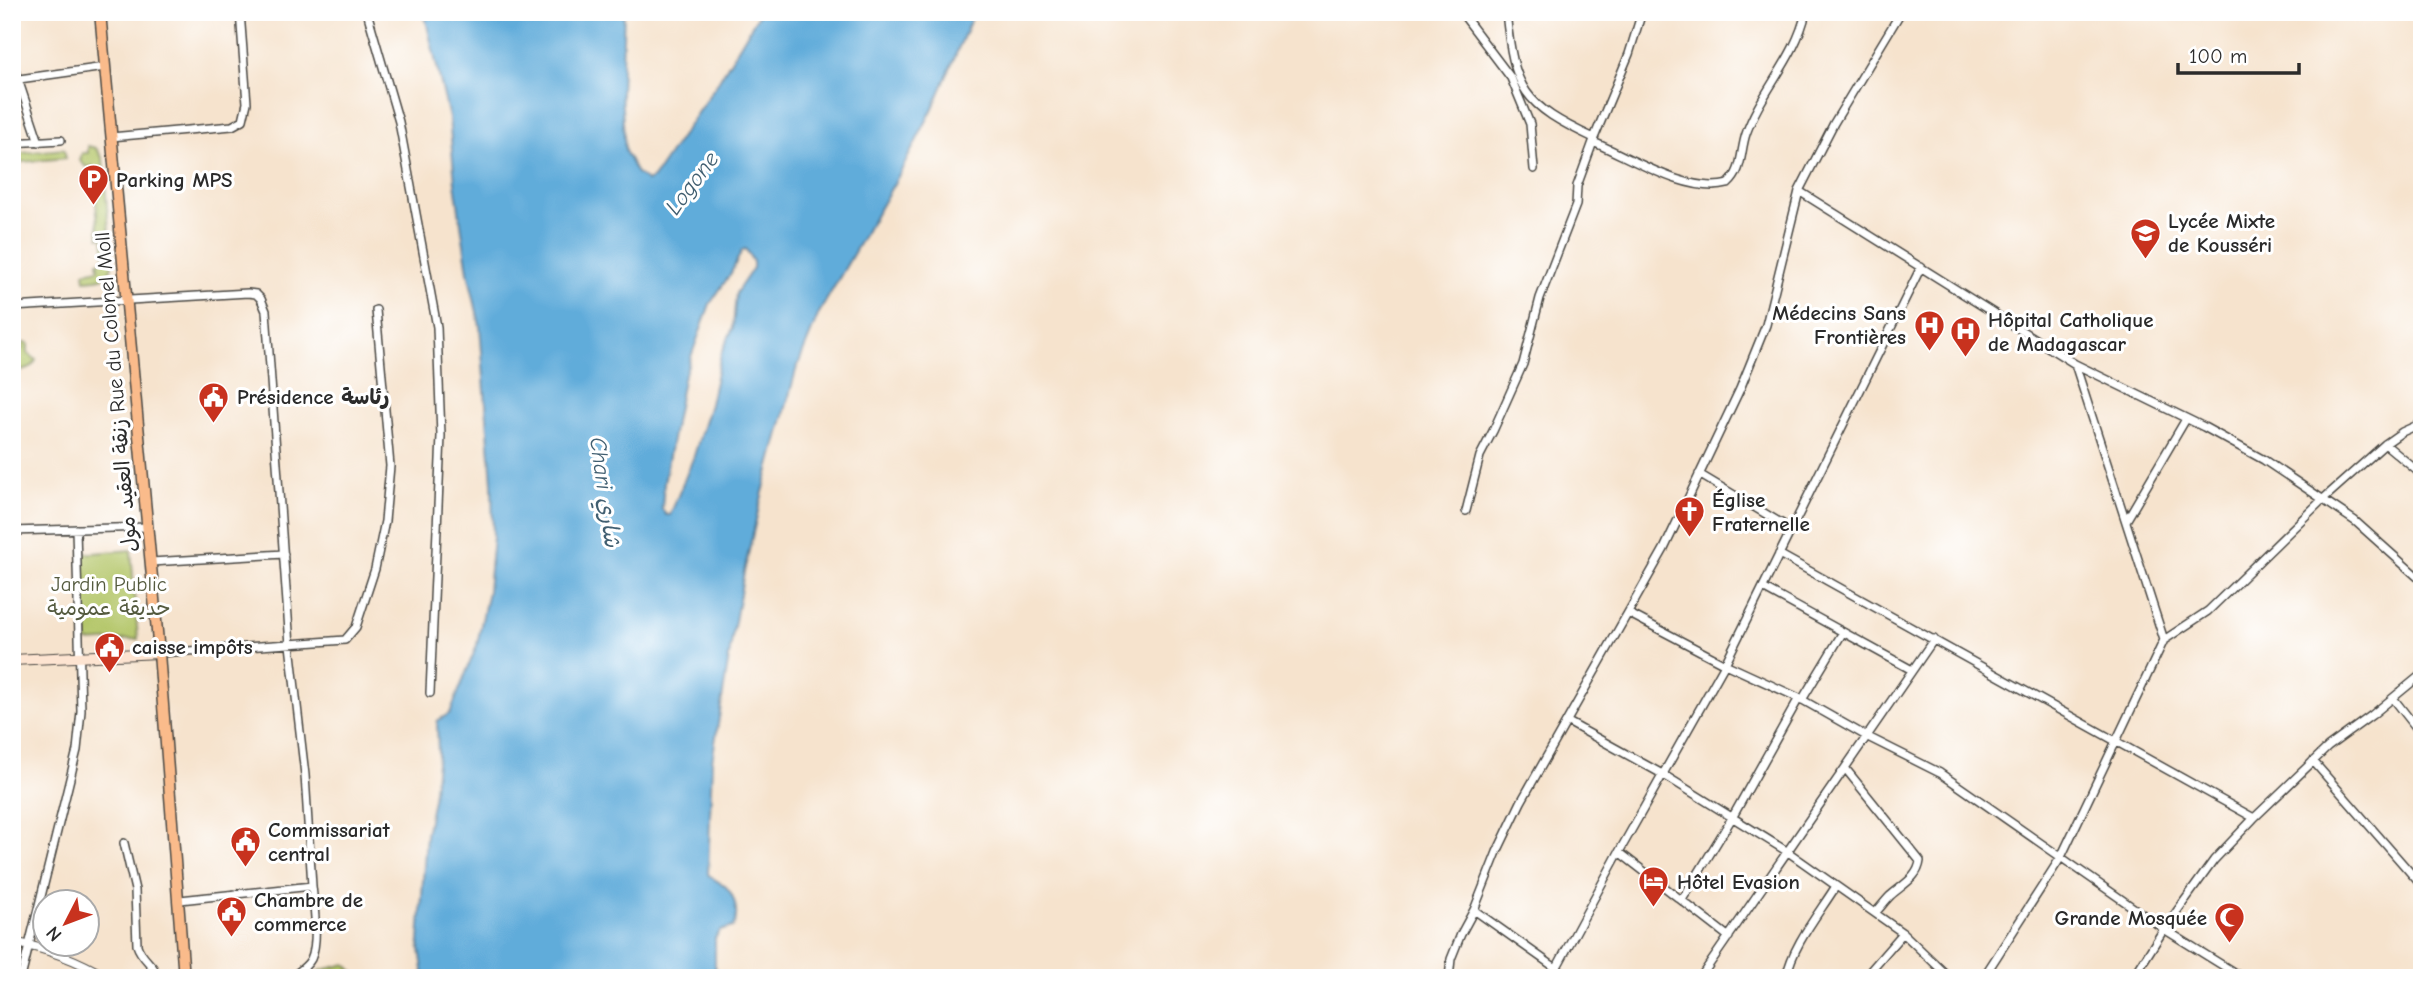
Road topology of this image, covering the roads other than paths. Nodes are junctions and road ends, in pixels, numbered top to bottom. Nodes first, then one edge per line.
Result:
1 (100, 12) edge
2 (240, 12) edge
3 (367, 12) edge
4 (1461, 12) edge
5 (1506, 12) edge
6 (1642, 12) edge
7 (1805, 12) edge
8 (1901, 12) edge
9 (12, 61) edge
10 (104, 67) junction
11 (15, 80) edge
12 (111, 137) junction
13 (61, 140) dead end
14 (1594, 140) junction
15 (39, 142) junction
16 (12, 143) edge
17 (1534, 169) dead end
18 (1799, 191) junction
19 (1921, 267) junction
20 (127, 302) junction
21 (12, 307) edge
22 (376, 310) dead end
23 (2075, 364) junction
24 (2186, 419) junction
25 (2422, 423) edge
26 (2385, 444) junction
27 (1699, 474) junction
28 (2422, 475) edge
29 (2322, 500) junction
30 (1466, 511) dead end
31 (2126, 521) junction
32 (148, 527) junction
33 (76, 529) junction
34 (1791, 529) junction
35 (12, 531) edge
36 (284, 554) junction
37 (1779, 554) junction
38 (151, 562) junction
39 (2422, 581) edge
40 (1763, 588) junction
41 (1628, 613) junction
42 (1843, 632) junction
43 (1934, 639) junction
44 (2164, 640) junction
45 (290, 645) junction
46 (159, 653) junction
47 (80, 656) junction
48 (12, 660) edge
49 (1725, 664) junction
50 (1912, 670) junction
51 (2422, 674) edge
52 (430, 693) dead end
53 (2393, 698) junction
54 (1801, 699) junction
55 (1568, 722) junction
56 (2422, 735) edge
57 (1866, 736) junction
58 (2118, 741) junction
59 (2313, 761) junction
60 (1845, 768) junction
61 (1664, 775) junction
62 (1732, 818) junction
63 (2254, 818) junction
64 (124, 843) dead end
65 (1619, 852) junction
66 (1788, 852) junction
67 (2061, 857) junction
68 (312, 886) junction
69 (1836, 886) junction
70 (2422, 886) edge
71 (1682, 900) junction
72 (180, 901) junction
73 (1474, 910) junction
74 (1875, 913) junction
75 (2164, 929) junction
76 (1903, 933) junction
77 (1729, 937) junction
78 (12, 942) edge
79 (27, 945) junction
80 (1557, 969) junction
81 (1787, 973) edge
82 (21, 978) edge
83 (108, 978) edge
84 (159, 978) edge
85 (184, 978) edge
86 (290, 978) edge
87 (1449, 978) edge
88 (1551, 978) edge
89 (1570, 978) edge
90 (1700, 978) edge
91 (1800, 978) edge
92 (1864, 978) edge
93 (1950, 978) edge
94 (1983, 978) edge
95 (2133, 978) edge
96 (2244, 978) edge

1 - 10 main road, زنقة العقيد مول Rue du Colonel Moll
2 - 12 street
3 - 52 street
4 - 17 street
5 - 14 street
6 - 14 street
7 - 14 street
8 - 18 street
9 - 11 street
10 - 11 street
10 - 12 main road, زنقة العقيد مول Rue du Colonel Moll
11 - 15 street
12 - 20 main road, زنقة العقيد مول Rue du Colonel Moll
13 - 15 street
14 - 30 street
15 - 16 street
18 - 19 street
18 - 27 street
19 - 23 street
19 - 34 street
20 - 21 street
20 - 32 main road, زنقة العقيد مول Rue du Colonel Moll
20 - 36 street
22 - 45 street
23 - 24 street
23 - 31 street
24 - 29 street
24 - 31 street
25 - 26 street
26 - 28 street
26 - 29 street
27 - 34 street
27 - 41 street
29 - 39 street
29 - 44 street
31 - 44 street
32 - 33 street
32 - 38 main road, زنقة العقيد مول Rue du Colonel Moll
33 - 35 street
33 - 47 street
34 - 37 street
36 - 38 street
36 - 45 street
37 - 40 street
37 - 43 street
38 - 46 main road, زنقة العقيد مول Rue du Colonel Moll
40 - 42 street
40 - 49 street
41 - 49 street
41 - 55 street
42 - 50 street
42 - 54 street
43 - 50 street
43 - 58 street
44 - 58 street
45 - 46 street
45 - 68 street
46 - 47 main road
46 - 72 main road, زنقة العقيد مول Rue du Colonel Moll
47 - 48 main road
47 - 79 street
49 - 54 street
49 - 61 street
50 - 57 street
51 - 53 street
53 - 56 street
53 - 59 street
54 - 57 street
54 - 62 street
55 - 61 street
55 - 73 street
57 - 60 street
57 - 67 street
58 - 63 street
58 - 67 street
59 - 63 street
59 - 70 street
60 - 66 street
60 - 74 street
61 - 62 street
61 - 65 street
62 - 66 street
62 - 71 street
63 - 75 street
64 - 84 street
65 - 71 street
65 - 80 street
66 - 69 street
66 - 77 street
67 - 75 street
67 - 94 street
68 - 72 street
68 - 86 street
69 - 74 street
69 - 81 street
71 - 77 street
72 - 85 main road, زنقة العقيد مول Rue du Colonel Moll
73 - 80 street
73 - 87 street
74 - 76 street
75 - 95 street
75 - 96 street
76 - 92 street
76 - 93 street
77 - 90 street
78 - 79 street
79 - 82 street
79 - 83 street
80 - 88 street
80 - 89 street
81 - 91 street

